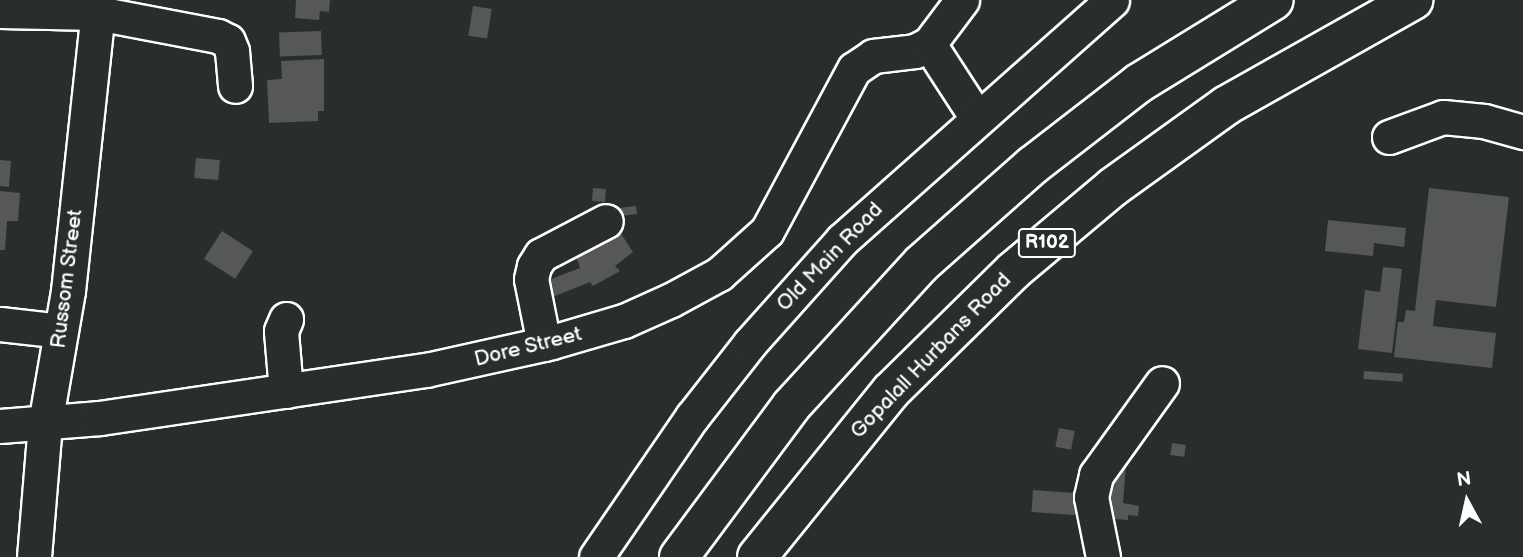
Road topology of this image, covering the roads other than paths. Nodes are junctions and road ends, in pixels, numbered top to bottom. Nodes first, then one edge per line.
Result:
1 (961, 0) edge
2 (1112, 0) edge
3 (1274, 0) edge
4 (1407, 2) edge
5 (98, 6) edge
6 (0, 11) edge
7 (929, 44) junction
8 (235, 86) dead end
9 (976, 118) junction
10 (1523, 132) edge
11 (1389, 137) dead end
12 (606, 221) dead end
13 (286, 319) dead end
14 (0, 324) edge
15 (61, 331) junction
16 (544, 344) junction
17 (1162, 383) dead end
18 (286, 391) junction
19 (45, 424) junction
20 (0, 426) edge
21 (34, 557) edge
22 (596, 557) edge
23 (679, 557) edge
24 (757, 557) edge
25 (1103, 557) edge

1 - 7 street
2 - 9 street, Old Main Road
3 - 23 main road
4 - 24 main road, Gopalall Hurbans Road / R102
5 - 6 street
5 - 8 street
5 - 15 street, Russom Street
7 - 9 street
7 - 16 street, Dore Street
9 - 22 street, Old Main Road
10 - 11 street
12 - 16 street
13 - 18 street
14 - 15 street
15 - 19 street, Russom Street
16 - 18 street, Dore Street
17 - 25 street
18 - 19 street, Dore Street
19 - 20 street, Dore Street
19 - 21 street, Russom Street

